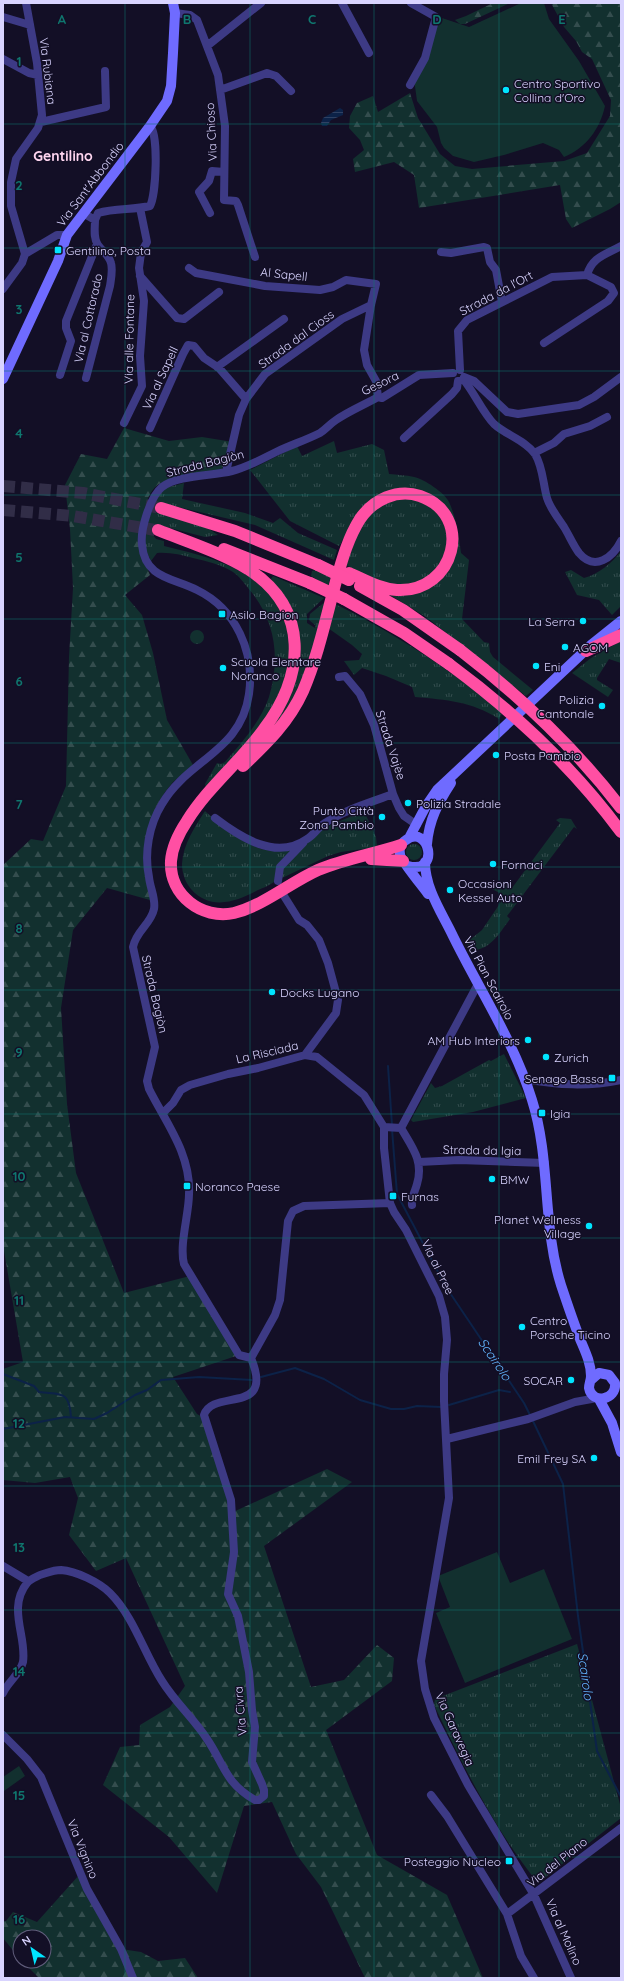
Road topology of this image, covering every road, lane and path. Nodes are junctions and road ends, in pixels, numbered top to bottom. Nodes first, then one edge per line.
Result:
1 (26, 3) edge
2 (261, 3) edge
3 (342, 3) edge
4 (410, 3) edge
5 (174, 8) edge
6 (3, 17) edge
7 (30, 25) junction
8 (207, 46) junction
9 (368, 53) dead end
10 (3, 60) edge
11 (105, 72) dead end
12 (38, 75) junction
13 (410, 85) dead end
14 (220, 90) junction
15 (291, 91) dead end
16 (41, 122) junction
17 (150, 126) junction
18 (224, 172) junction
19 (7, 206) edge
20 (140, 208) junction
21 (83, 213) junction
22 (210, 213) dead end
23 (95, 220) junction
24 (67, 235) junction
25 (97, 244) junction
26 (621, 246) edge
27 (441, 252) dead end
28 (25, 254) junction
29 (255, 256) dead end
30 (189, 268) dead end
31 (140, 276) junction
32 (587, 276) junction
33 (3, 289) edge
34 (218, 292) dead end
35 (617, 292) edge
36 (502, 302) junction
37 (370, 305) junction
38 (284, 319) dead end
39 (544, 343) dead end
40 (217, 367) junction
41 (60, 375) dead end
42 (460, 376) junction
43 (621, 377) edge
44 (86, 378) dead end
45 (3, 379) edge
46 (378, 397) junction
47 (246, 399) junction
48 (607, 417) dead end
49 (124, 423) dead end
50 (150, 428) dead end
51 (323, 431) joint
52 (404, 438) dead end
53 (534, 453) junction
54 (226, 472) junction
55 (162, 508) tunnel mouth
56 (621, 541) edge
57 (349, 576) junction
58 (621, 621) edge
59 (621, 627) edge
60 (621, 635) edge
61 (584, 653) junction
62 (339, 677) dead end
63 (460, 770) junction
64 (211, 792) junction
65 (393, 794) junction
66 (621, 808) edge
67 (215, 818) dead end
68 (417, 825) junction
69 (621, 832) edge
70 (307, 839) junction
71 (405, 842) junction
72 (427, 844) junction
73 (348, 861) junction
74 (425, 862) junction
75 (405, 864) junction
76 (278, 881) dead end
77 (284, 896) dead end
78 (441, 913) junction
79 (478, 984) junction
80 (305, 1055) junction
81 (524, 1079) junction
82 (621, 1080) edge
83 (163, 1113) junction
84 (384, 1127) junction
85 (401, 1128) junction
86 (419, 1162) junction
87 (545, 1163) junction
88 (390, 1203) junction
89 (412, 1206) dead end
90 (587, 1356) junction
91 (251, 1358) junction
92 (603, 1373) junction
93 (591, 1380) junction
94 (618, 1382) edge
95 (611, 1395) junction
96 (598, 1398) junction
97 (612, 1423) junction
98 (447, 1439) junction
99 (621, 1452) edge
100 (447, 1508) joint
101 (3, 1566) edge
102 (28, 1581) junction
103 (3, 1693) edge
104 (3, 1735) edge
105 (431, 1795) dead end
106 (621, 1828) edge
107 (534, 1895) junction
108 (507, 1914) junction
109 (133, 1978) edge
110 (534, 1978) edge
111 (571, 1978) edge

1 - 7 street, Via Rubiana
2 - 8 street
3 - 9 street
4 - 13 street
5 - 8 street, Via Chioso
5 - 17 main road, Via Sant'Abbondio
6 - 7 street, Via Rubiana
7 - 12 street, Via Rubiana
8 - 14 street, Via Chioso
10 - 12 street
11 - 16 street
12 - 16 street, Via Rubiana
14 - 15 street, Via Chioso
14 - 18 street, Via Chioso
16 - 19 street, Via Rubiana
17 - 20 street
17 - 21 main road, Via Sant'Abbondio
18 - 22 street
18 - 29 street, Via Chioso
19 - 28 street, Via Rubiana
20 - 23 street
20 - 31 street, Via alle Fontane
21 - 23 street
21 - 24 main road, Via Sant'Abbondio
23 - 25 street, Via al Cottorado
24 - 28 street
24 - 45 main road, Via Sant'Abbondio
25 - 41 street, Via al Cottorado
25 - 44 street, Via al Cottorado
26 - 32 street
27 - 36 street
28 - 33 street
30 - 37 street, Al Sapell
31 - 34 street, Via alle Fontane
31 - 49 street, Via alle Fontane
32 - 35 street, Strada da l'Ort
32 - 36 street, Strada da l'Ort
35 - 39 street, Strada da l'Ort
36 - 42 street, Strada da l'Ort
37 - 46 street
37 - 47 street, Strada dal Cioss
38 - 40 street
40 - 47 street, Via al Sapell
40 - 50 street, Via al Sapell
42 - 43 street
42 - 46 street, Gesora
42 - 52 street
42 - 53 street
46 - 51 street, Gesora
47 - 54 street, Strada dal Cioss
48 - 53 street
51 - 54 street, Strada Bagiòn
53 - 56 street
54 - 83 street, Strada Bagiòn
55 - 57 highway
57 - 64 highway
57 - 66 highway, bridge
58 - 61 main road
59 - 61 main road
60 - 61 highway
61 - 63 main road
62 - 65 street, Strada Vajèe
63 - 68 main road
63 - 72 main road
64 - 69 highway, bridge
64 - 73 highway
65 - 68 street, Strada Vajèe
65 - 70 street
67 - 70 street
68 - 71 main road
70 - 76 street
71 - 72 main road
71 - 73 highway
71 - 75 main road
72 - 74 main road
73 - 75 highway
74 - 75 main road
74 - 78 main road, Via Pian Scairolo
75 - 78 main road, Via Pian Scairolo
77 - 80 street
78 - 79 main road, Via Pian Scairolo
79 - 81 main road, Via Pian Scairolo
79 - 85 street
80 - 83 street, La Risciada
80 - 84 street, La Risciada
81 - 82 street
81 - 87 main road, Via Pian Scairolo
83 - 91 street
84 - 85 street
84 - 88 street, Via ai Pree
85 - 86 street
86 - 87 street, Strada da Igia
86 - 89 street
87 - 90 main road, Via Pian Scairolo
88 - 91 street
88 - 98 street, Via ai Pree
90 - 92 main road
90 - 93 main road
91 - 102 street, Via Civra
92 - 93 main road
92 - 94 main road
93 - 96 main road
94 - 95 main road
95 - 96 main road
95 - 97 main road
96 - 97 main road
96 - 98 street
97 - 99 main road
98 - 100 street, Via ai Pree
100 - 107 street, Via Garavegia
101 - 102 street
102 - 103 street
104 - 109 street, Via Vignino
105 - 108 street
106 - 107 street, Via del Piano
107 - 108 street, Via del Piano
107 - 111 street, Via al Molino
108 - 110 street

